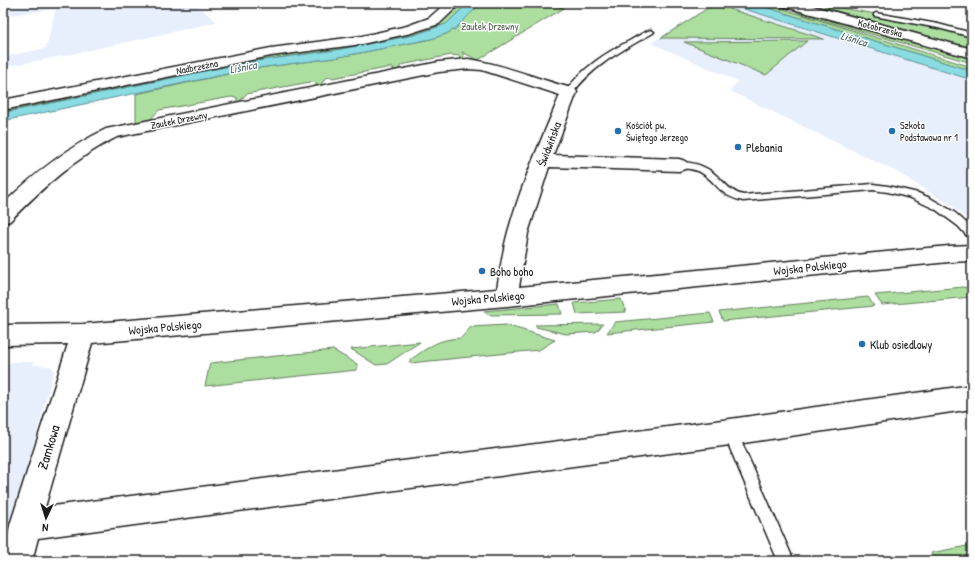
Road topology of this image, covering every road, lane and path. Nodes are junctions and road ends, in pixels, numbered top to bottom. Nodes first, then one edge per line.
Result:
1 (454, 3) edge
2 (787, 3) edge
3 (876, 15) dead end
4 (651, 32) dead end
5 (972, 35) edge
6 (972, 54) edge
7 (569, 92) junction
8 (3, 105) edge
9 (541, 161) junction
10 (679, 165) joint
11 (3, 216) edge
12 (972, 234) edge
13 (972, 253) edge
14 (507, 297) junction
15 (83, 334) junction
16 (3, 335) edge
17 (972, 397) edge
18 (730, 432) junction
19 (25, 525) junction
20 (17, 561) edge
21 (786, 561) edge

1 - 8 street, Nadbrzeżna
2 - 6 street, Kołobrzeska
3 - 5 lane
4 - 7 lane, Świdwińska
7 - 9 street, Świdwińska
7 - 11 street, Zaułek Drzewny
9 - 10 street
9 - 14 street, Świdwińska
10 - 12 lane
13 - 14 street, Wojska Polskiego
14 - 15 street, Wojska Polskiego
15 - 16 street, Wojska Polskiego
15 - 19 street, Zamkowa
17 - 18 street
18 - 19 street
18 - 21 lane
19 - 20 street, Zamkowa

